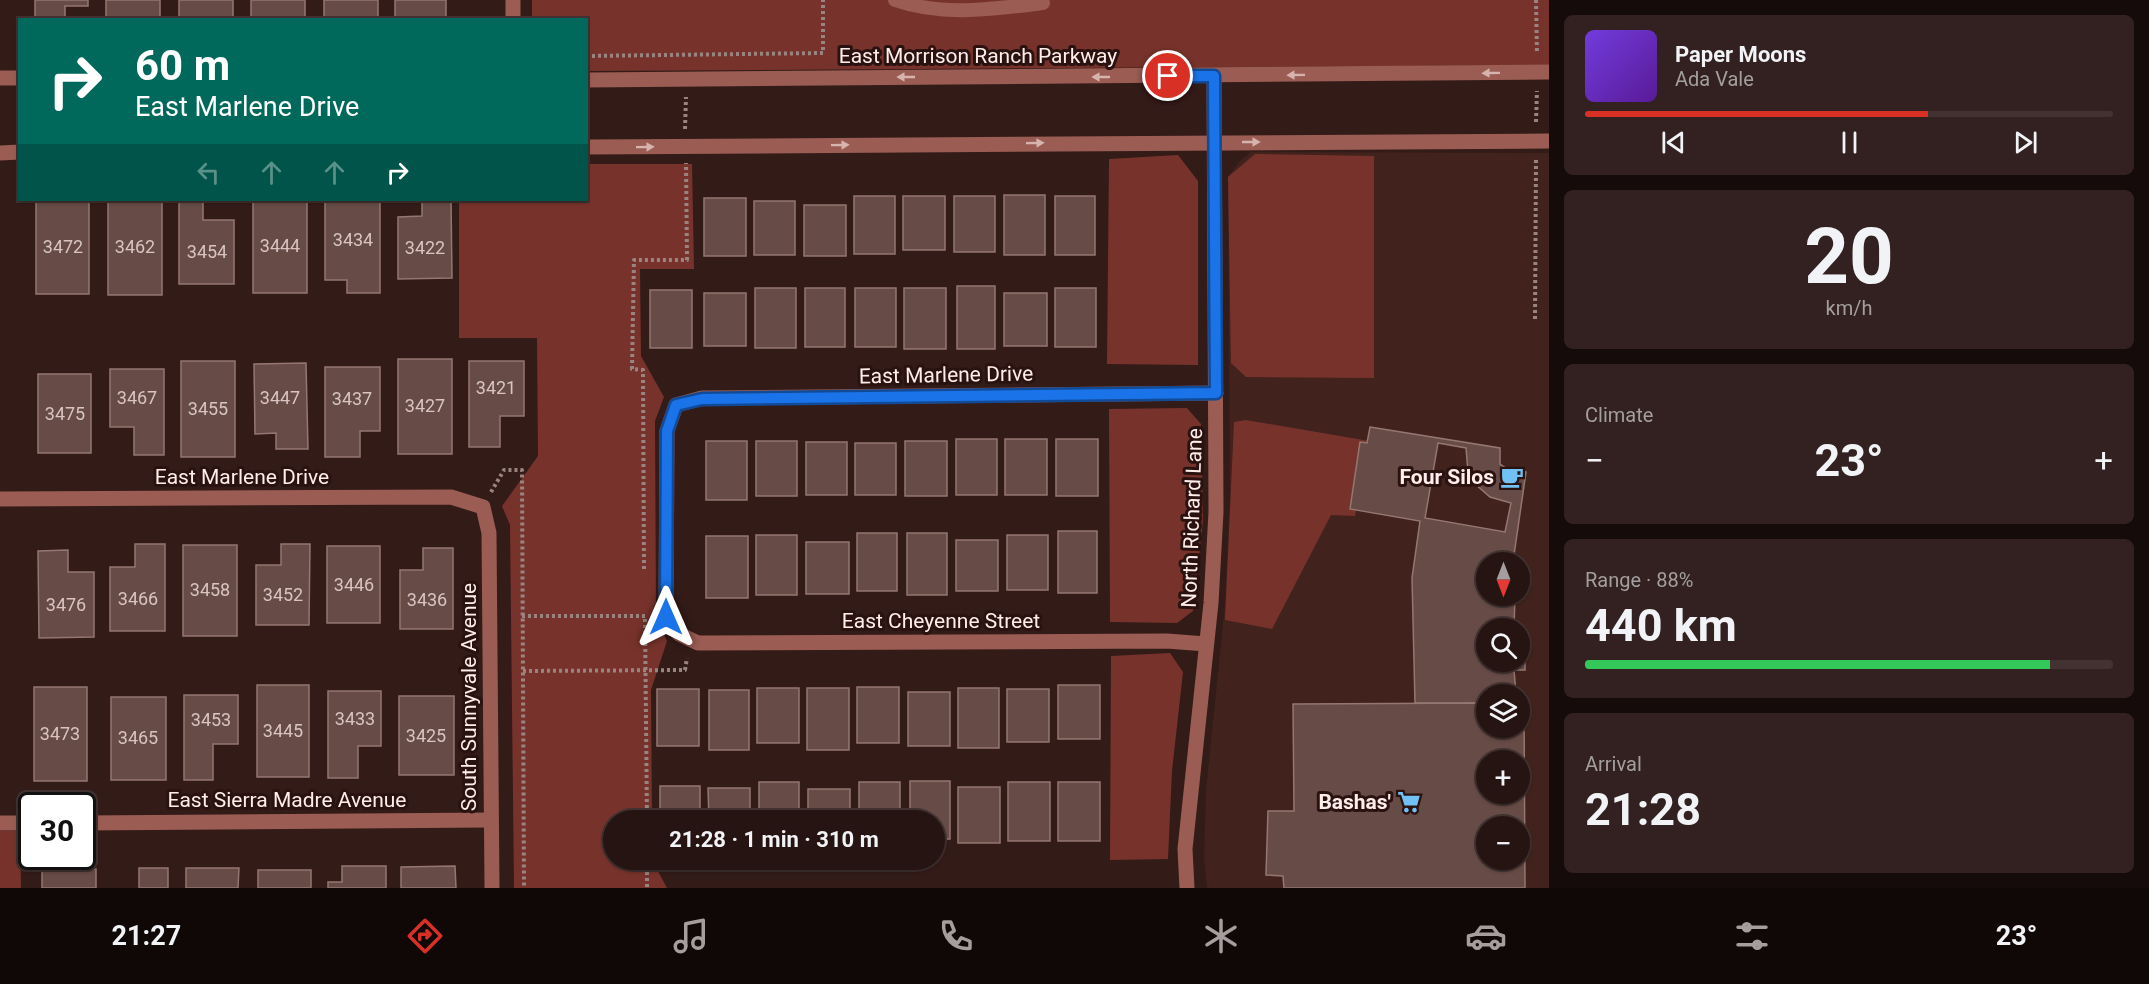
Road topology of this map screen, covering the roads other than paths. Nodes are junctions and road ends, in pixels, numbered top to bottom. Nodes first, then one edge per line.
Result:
1 (513, 0) edge
2 (895, 0) edge
3 (1043, 3) dead end
4 (513, 18) edge
5 (1549, 72) edge
6 (1214, 76) junction
7 (0, 78) edge
8 (18, 78) edge
9 (588, 80) edge
10 (1549, 141) edge
11 (1214, 143) junction
12 (588, 147) edge
13 (18, 152) edge
14 (0, 153) edge
15 (1216, 393) junction
16 (0, 499) edge
17 (483, 507) joint
18 (684, 637) joint
19 (1206, 644) junction
20 (491, 820) junction
21 (18, 823) edge
22 (96, 823) edge
23 (0, 824) edge
24 (492, 888) edge
25 (1187, 888) edge

1 - 4 street
2 - 3 lane
5 -> 6 street, East Morrison Ranch Parkway
6 -> 9 street, East Morrison Ranch Parkway
6 - 11 street, North Richard Lane
7 - 8 street
11 -> 10 street
12 -> 11 street
11 - 15 street, North Richard Lane
13 - 14 street
15 - 18 street, East Marlene Drive
15 - 19 street, North Richard Lane
16 - 17 street, East Marlene Drive
17 - 20 street, South Sunnyvale Avenue
18 - 19 street, East Cheyenne Street
19 - 25 street, North Richard Lane
20 - 22 street, East Sierra Madre Avenue
20 - 24 street, South Sunnyvale Avenue
21 - 23 street

